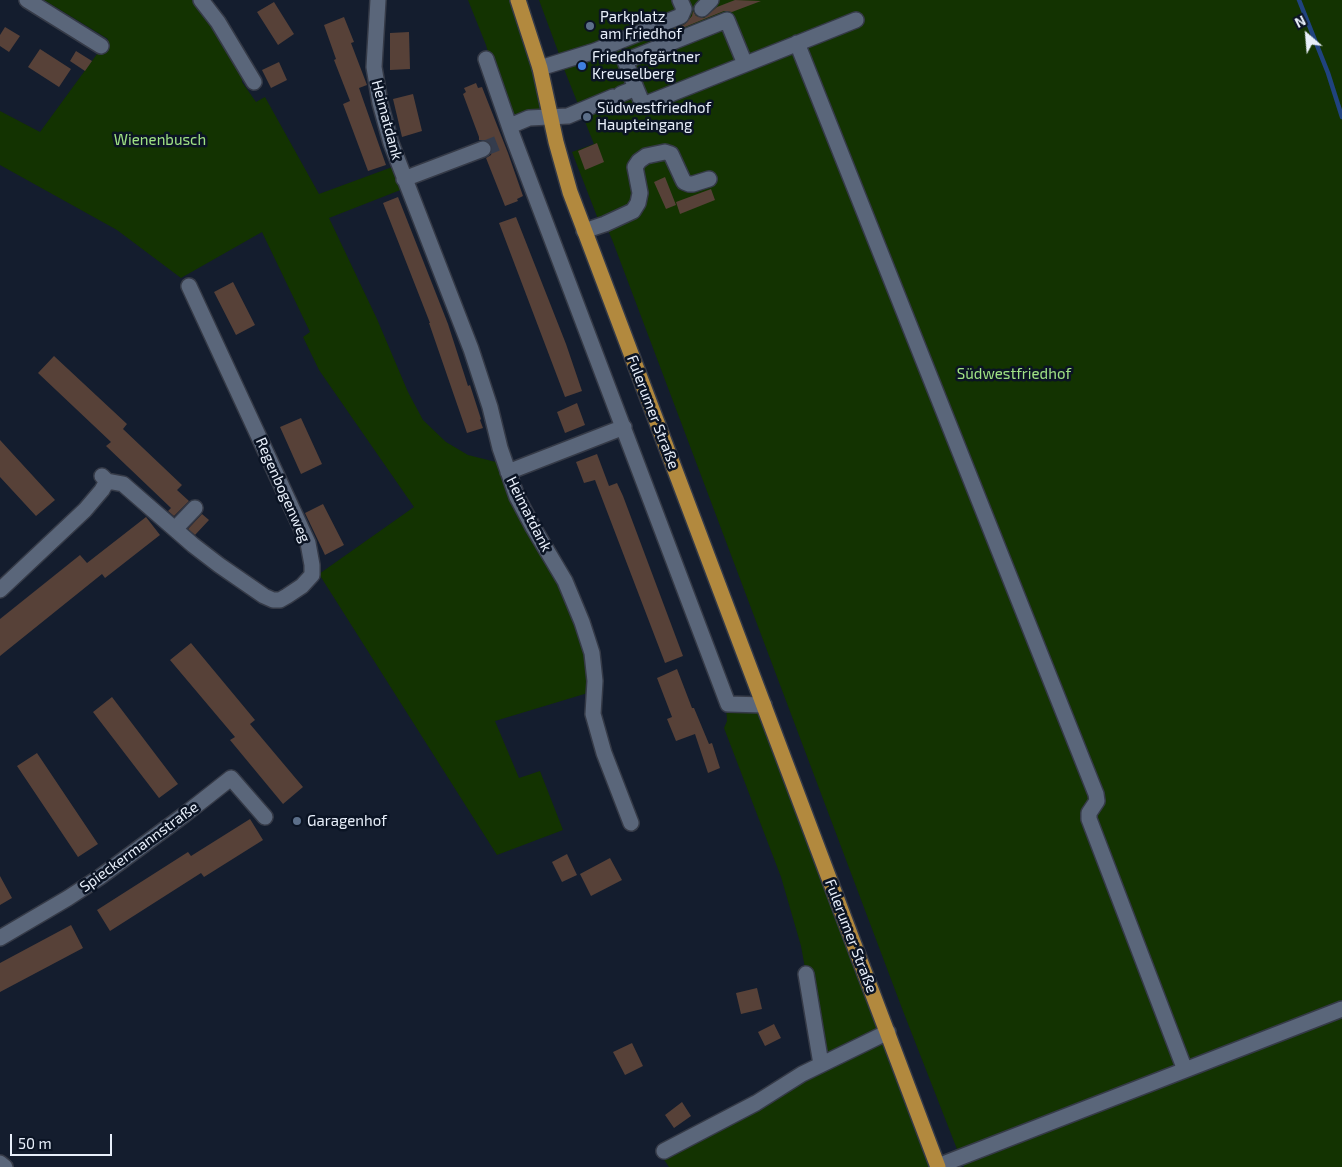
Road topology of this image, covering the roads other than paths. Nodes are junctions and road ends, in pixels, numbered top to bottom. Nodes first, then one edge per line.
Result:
1 (27, 0) edge
2 (201, 0) edge
3 (378, 0) edge
4 (518, 0) edge
5 (680, 0) edge
6 (696, 9) edge
7 (856, 20) dead end
8 (797, 43) junction
9 (100, 46) dead end
10 (745, 64) junction
11 (488, 65) dead end
12 (540, 68) junction
13 (254, 82) dead end
14 (636, 88) junction
15 (550, 117) junction
16 (509, 135) junction
17 (483, 148) tunnel mouth
18 (404, 178) junction
19 (709, 178) dead end
20 (584, 231) junction
21 (189, 286) dead end
22 (624, 427) junction
23 (508, 472) junction
24 (195, 508) dead end
25 (175, 529) junction
26 (0, 590) edge
27 (764, 705) junction
28 (265, 817) dead end
29 (630, 823) dead end
30 (0, 938) edge
31 (806, 974) dead end
32 (1342, 1009) edge
33 (888, 1032) junction
34 (821, 1064) junction
35 (1185, 1070) junction
36 (664, 1151) dead end
37 (0, 1164) edge
38 (5, 1167) edge
39 (938, 1167) edge

1 - 9 street
2 - 13 street
3 - 18 street, Heimatdank
4 - 12 main road, Fulerumer Straße
5 - 6 street
6 - 12 street
7 - 8 street
8 - 10 street
8 - 35 street
10 - 14 street
10 - 14 street
11 - 16 street
12 - 15 main road, Fulerumer Straße
14 - 15 street
15 - 16 street
15 - 20 main road, Fulerumer Straße
16 - 22 street
17 - 18 street, Heimatdank
18 - 23 street, Heimatdank
19 - 20 street
20 - 27 main road, Fulerumer Straße
21 - 25 street, Regenbogenweg
22 - 23 street
22 - 27 street
23 - 29 street, Heimatdank
24 - 25 street
25 - 26 street, Regenbogenweg
27 - 33 main road, Fulerumer Straße
28 - 30 street, Spieckermannstraße
31 - 34 street
32 - 35 street
33 - 34 street
33 - 39 main road, Fulerumer Straße
34 - 36 street
35 - 39 street
37 - 38 street

